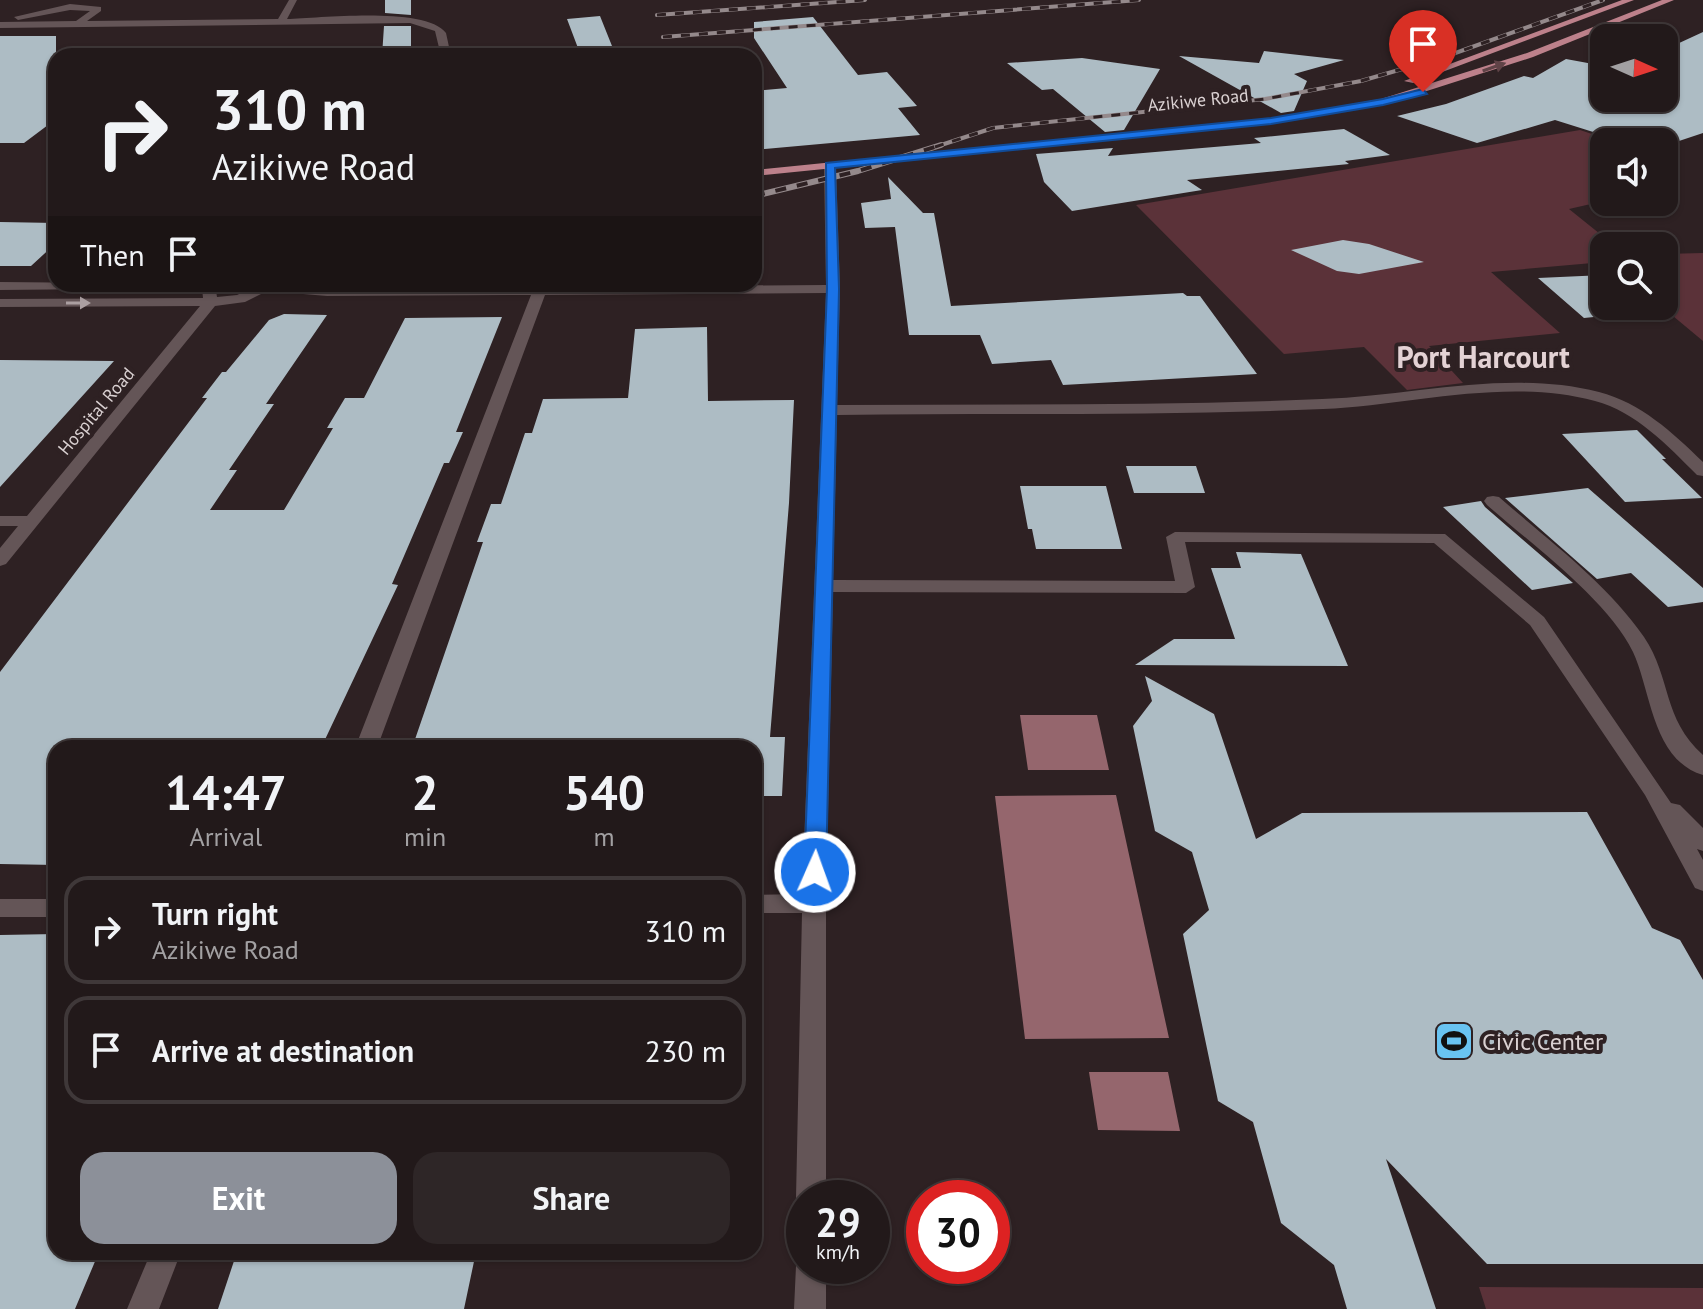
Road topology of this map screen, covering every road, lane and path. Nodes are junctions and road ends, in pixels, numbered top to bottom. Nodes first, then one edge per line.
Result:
1 (293, 0) edge
2 (1630, 0) edge
3 (1670, 0) edge
4 (281, 21) junction
5 (78, 24) junction
6 (0, 25) edge
7 (446, 48) edge
8 (1390, 86) dead end
9 (1376, 90) dead end
10 (762, 160) edge
11 (830, 166) junction
12 (762, 172) edge
13 (0, 286) edge
14 (48, 286) edge
15 (833, 289) junction
16 (762, 290) edge
17 (208, 292) edge
18 (256, 292) edge
19 (327, 292) edge
20 (539, 292) joint
21 (211, 302) junction
22 (0, 303) edge
23 (829, 410) junction
24 (1703, 471) edge
25 (1493, 501) dead end
26 (0, 521) edge
27 (32, 521) junction
28 (0, 560) edge
29 (824, 586) junction
30 (369, 740) edge
31 (1703, 767) edge
32 (1654, 792) junction
33 (1703, 842) edge
34 (1703, 882) edge
35 (814, 903) junction
36 (762, 904) edge
37 (0, 908) edge
38 (48, 908) edge
39 (811, 1180) edge
40 (163, 1260) edge
41 (811, 1284) edge
42 (143, 1309) edge
43 (810, 1309) edge

1 - 4 street
2 - 8 main road
11 -> 3 main road, Azikiwe Road
4 - 5 street
4 - 7 street
5 - 6 street
5 - 6 street
9 - 10 main road, Azikiwe Road
11 - 12 main road, Azikiwe Road
11 - 15 street
13 - 14 street
15 - 16 street
15 - 23 street
17 - 21 street
18 - 21 street
19 - 20 street
20 - 30 street
22 -> 21 street
21 - 27 street, Hospital Road
23 - 24 street
23 - 29 street
25 - 31 street
26 - 27 street
27 - 28 street, Hospital Road
29 - 32 street
29 - 35 street
32 - 33 street
32 - 34 street
35 - 36 street
35 - 39 street
37 - 38 street
40 - 42 street
41 - 43 street

